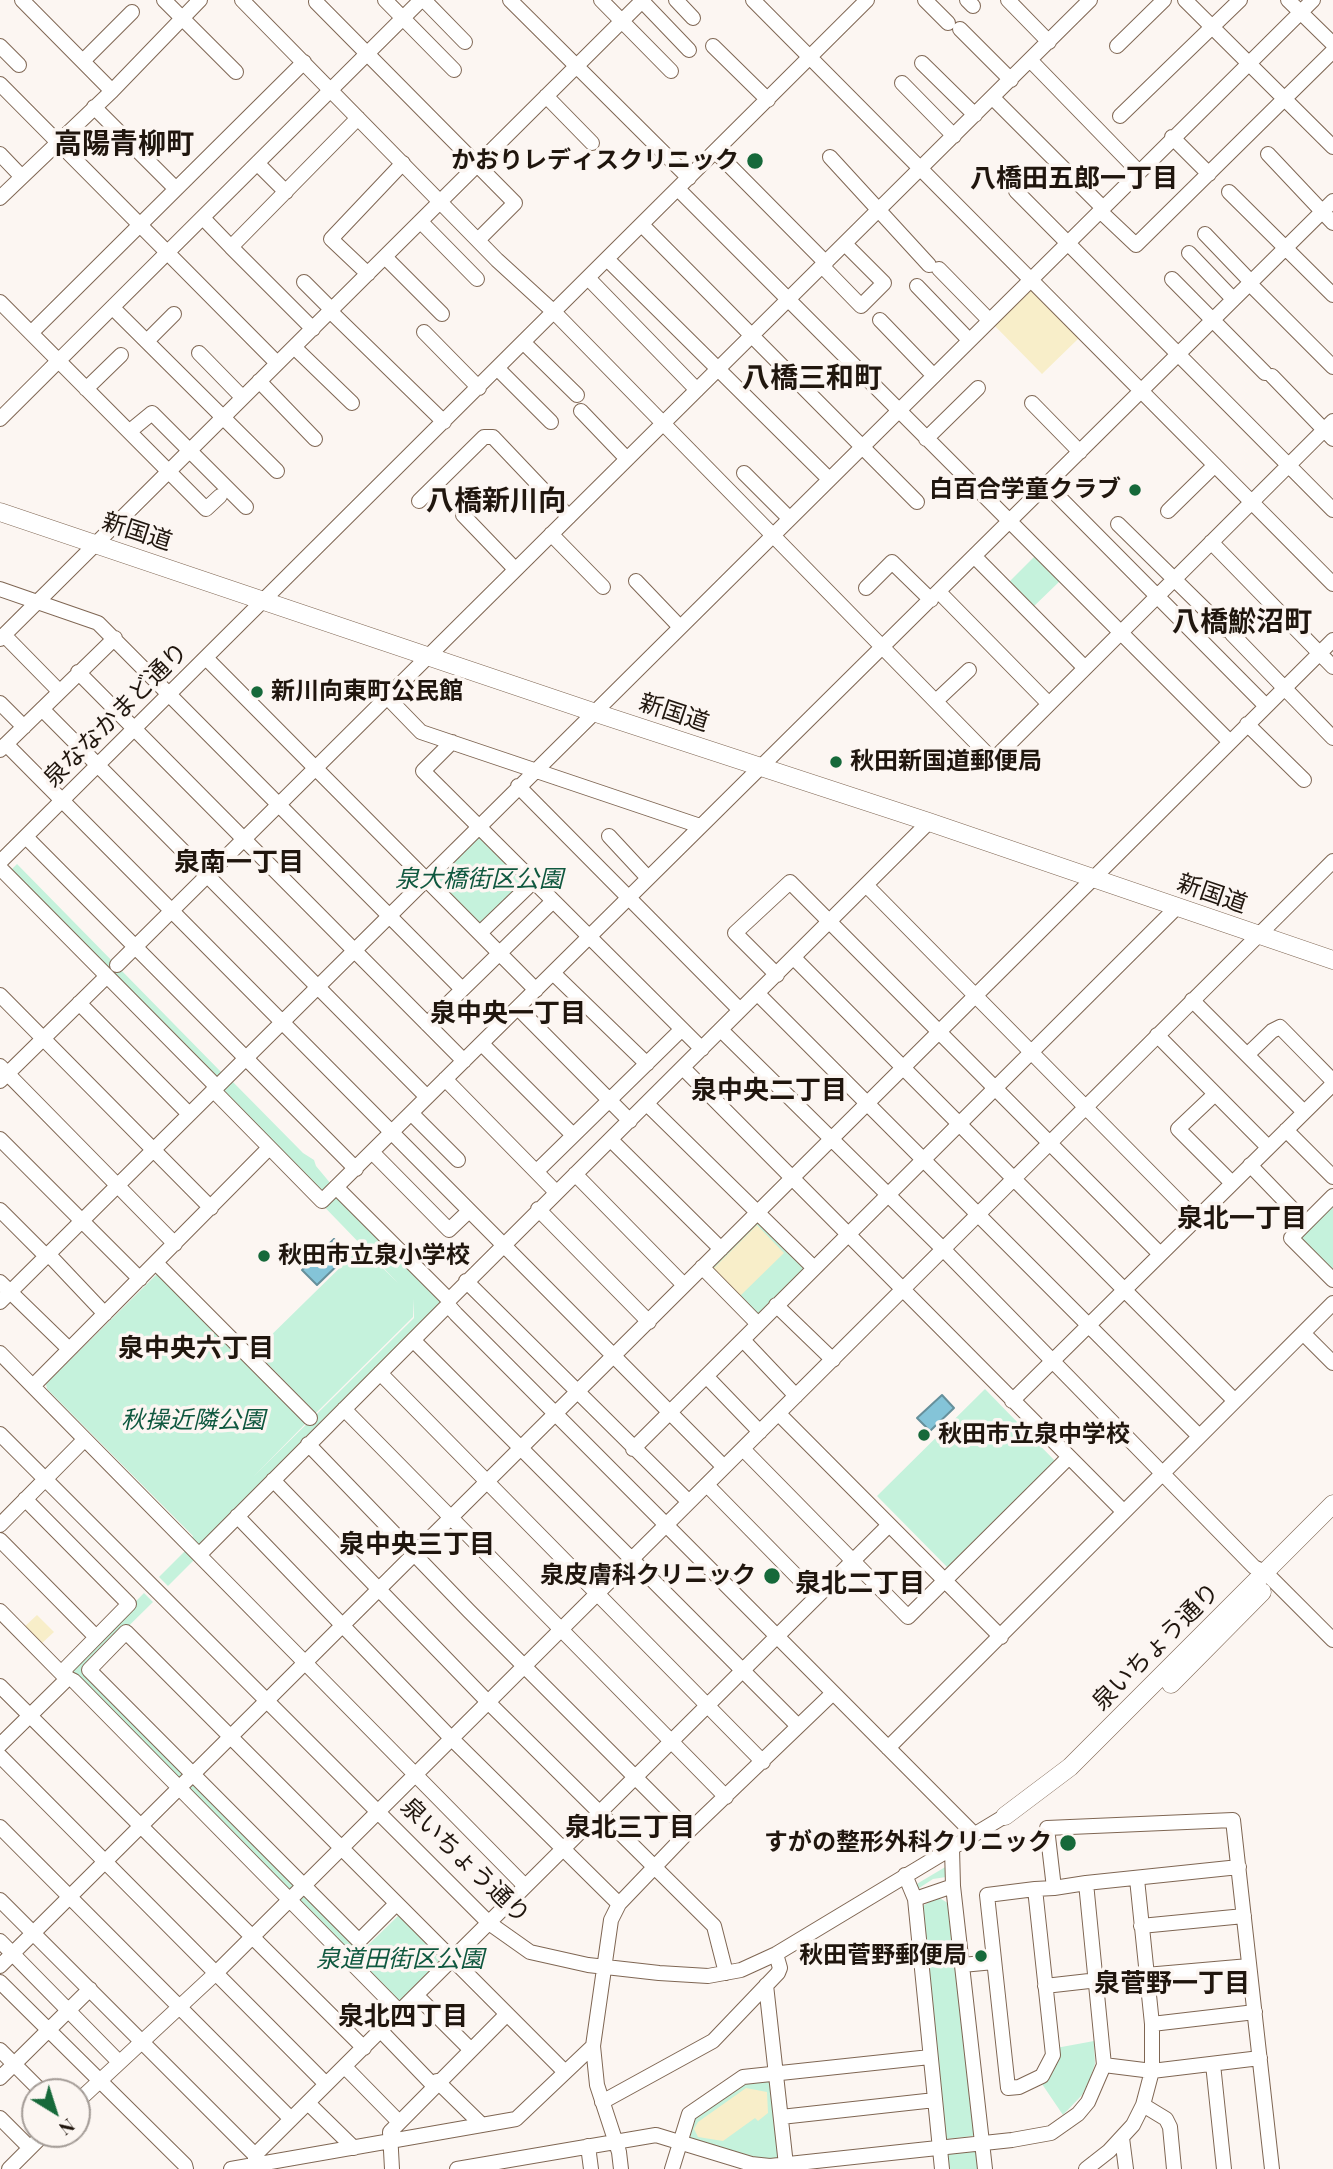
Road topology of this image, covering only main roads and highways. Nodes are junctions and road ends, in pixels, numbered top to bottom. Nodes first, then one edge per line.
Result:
1 (0, 512) edge
2 (1333, 960) edge
3 (1333, 1504) edge
4 (1333, 1521) edge
5 (1269, 1576) junction
6 (1005, 1816) road end

1 - 2 main road, 新国道
3 - 5 main road, 泉いちょう通り
4 - 5 main road, 泉いちょう通り
5 - 6 main road, 泉いちょう通り

